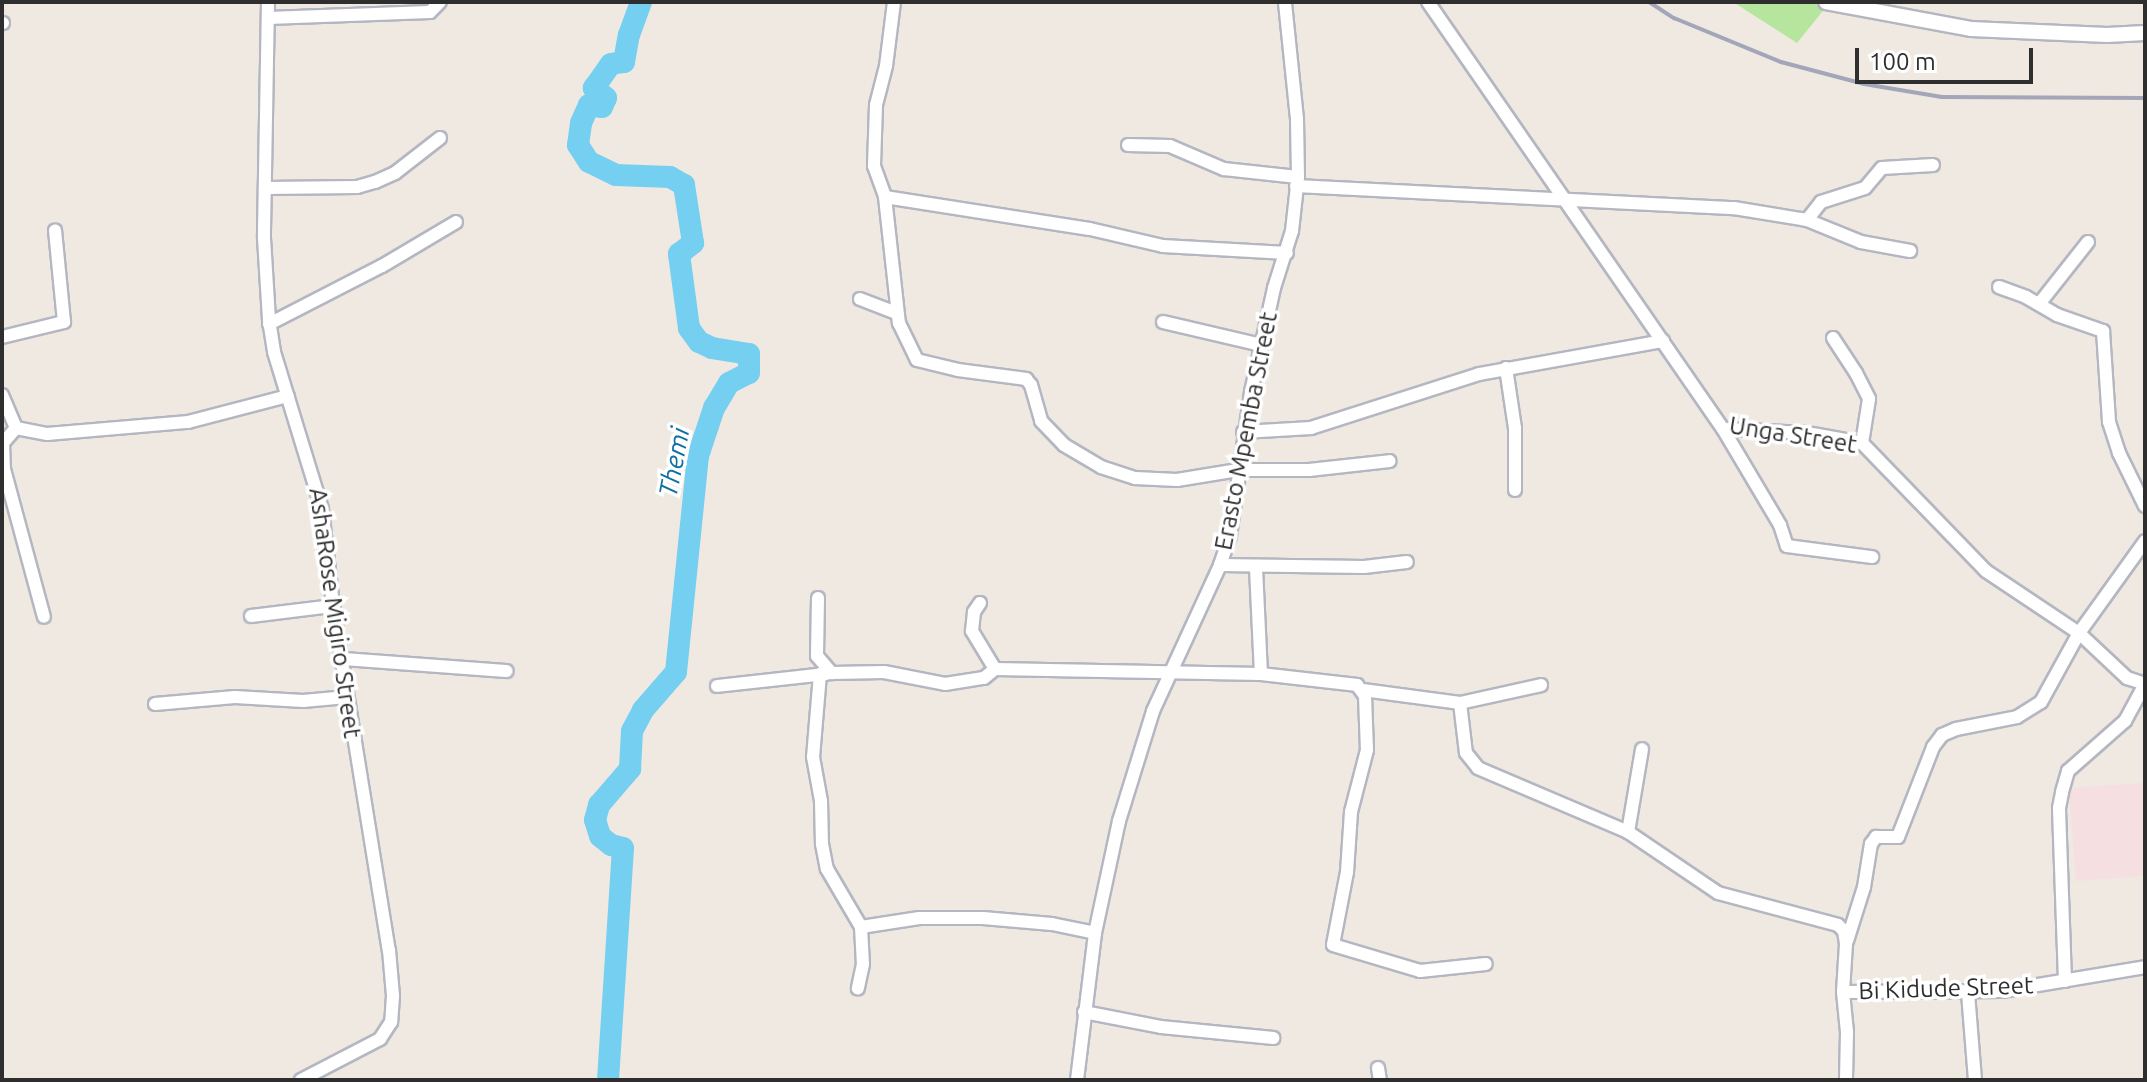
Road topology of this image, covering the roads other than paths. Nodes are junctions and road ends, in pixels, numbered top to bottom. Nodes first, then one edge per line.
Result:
1 (268, 2) edge
2 (440, 2) edge
3 (894, 2) edge
4 (1285, 2) edge
5 (1428, 2) edge
6 (1826, 2) edge
7 (268, 18) junction
8 (2145, 33) edge
9 (440, 138) dead end
10 (1128, 145) dead end
11 (1933, 165) dead end
12 (1297, 181) junction
13 (265, 188) junction
14 (885, 197) junction
15 (1564, 198) junction
16 (1807, 220) junction
17 (456, 222) dead end
18 (55, 230) dead end
19 (2088, 242) dead end
20 (1910, 251) dead end
21 (1287, 253) junction
22 (1999, 287) dead end
23 (860, 299) dead end
24 (2039, 304) junction
25 (897, 313) junction
26 (1163, 322) dead end
27 (269, 324) junction
28 (2, 337) edge
29 (1833, 338) dead end
30 (1663, 341) junction
31 (1261, 345) junction
32 (1506, 368) junction
33 (2, 395) edge
34 (288, 396) junction
35 (16, 428) junction
36 (1723, 429) junction
37 (1243, 432) junction
38 (1862, 443) junction
39 (1390, 461) dead end
40 (1238, 470) junction
41 (1515, 490) dead end
42 (2145, 506) edge
43 (2145, 541) edge
44 (1872, 557) dead end
45 (1407, 562) dead end
46 (1220, 565) junction
47 (1256, 568) junction
48 (818, 598) dead end
49 (980, 603) dead end
50 (333, 606) junction
51 (251, 616) dead end
52 (44, 617) dead end
53 (2079, 633) junction
54 (343, 659) junction
55 (995, 669) junction
56 (507, 671) dead end
57 (826, 674) junction
58 (1261, 674) junction
59 (1171, 675) junction
60 (2145, 684) edge
61 (1541, 685) dead end
62 (717, 686) dead end
63 (1363, 690) junction
64 (347, 697) junction
65 (1460, 703) junction
66 (155, 704) dead end
67 (1642, 749) dead end
68 (1628, 832) junction
69 (861, 927) junction
70 (1095, 933) junction
71 (1846, 944) junction
72 (1486, 964) dead end
73 (2145, 967) edge
74 (2065, 981) junction
75 (858, 988) dead end
76 (1843, 992) junction
77 (1968, 993) junction
78 (1084, 1012) junction
79 (1273, 1038) dead end
80 (301, 1080) edge
81 (1077, 1080) edge
82 (1846, 1080) edge
83 (1975, 1080) edge

1 - 7 street, AshaRose Migiro Street
2 - 7 street
3 - 14 street
4 - 12 street, Erasto Mpemba Street
5 - 15 street, Unga Street
6 - 8 street
7 - 13 street, AshaRose Migiro Street
9 - 13 street
10 - 12 street
11 - 16 street
12 - 15 street
12 - 21 street, Erasto Mpemba Street
13 - 27 street, AshaRose Migiro Street
14 - 21 street
14 - 25 street
15 - 16 street
15 - 30 street, Unga Street
16 - 20 street
17 - 27 street
18 - 28 street
19 - 24 street
21 - 31 street, Erasto Mpemba Street
22 - 24 street
23 - 25 street
24 - 42 street
25 - 40 street
26 - 31 street
27 - 34 street, AshaRose Migiro Street
29 - 38 street
30 - 32 street
30 - 36 street, Unga Street
31 - 37 street, Erasto Mpemba Street
32 - 37 street
32 - 41 street
33 - 35 street
34 - 35 street
34 - 50 street, AshaRose Migiro Street
35 - 52 street
36 - 38 street, Unga Street
36 - 44 street
37 - 40 street, Erasto Mpemba Street
38 - 53 street, Unga Street
39 - 40 street
40 - 46 street, Erasto Mpemba Street
43 - 53 street
45 - 47 street
46 - 47 street
46 - 59 street, Erasto Mpemba Street
47 - 58 street
48 - 57 street
49 - 55 street
50 - 51 street
50 - 54 street, AshaRose Migiro Street
53 - 60 street, Unga Street
53 - 71 street
54 - 56 street
54 - 64 street, AshaRose Migiro Street
55 - 57 street
55 - 59 street
57 - 62 street
57 - 69 street
58 - 59 street
58 - 63 street
59 - 70 street, Erasto Mpemba Street
60 - 74 street
61 - 65 street
63 - 65 street
63 - 72 street
64 - 66 street
64 - 80 street, AshaRose Migiro Street
65 - 68 street
67 - 68 street
68 - 71 street
69 - 70 street
69 - 75 street
70 - 78 street, Erasto Mpemba Street
71 - 76 street
73 - 74 street, Bi Kidude Street
74 - 77 street, Bi Kidude Street
76 - 77 street, Bi Kidude Street
76 - 82 street
77 - 83 street
78 - 79 street
78 - 81 street, Erasto Mpemba Street

